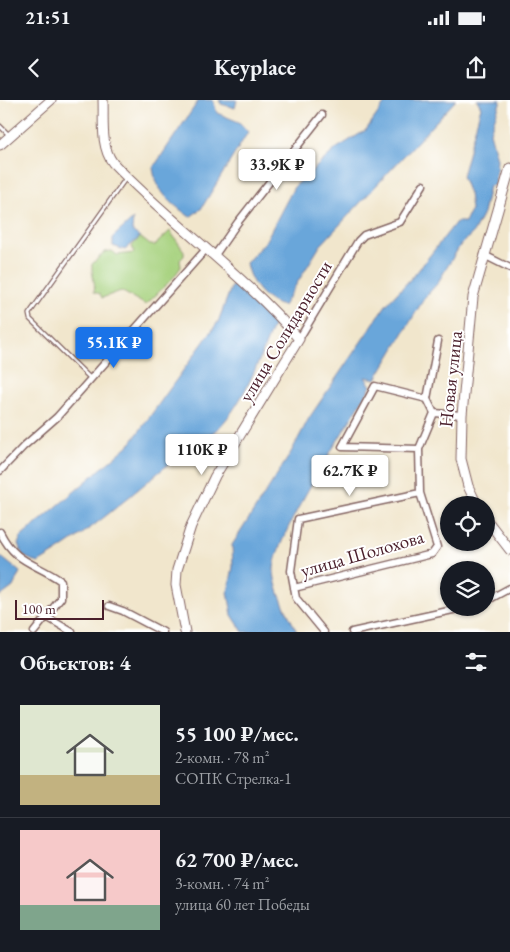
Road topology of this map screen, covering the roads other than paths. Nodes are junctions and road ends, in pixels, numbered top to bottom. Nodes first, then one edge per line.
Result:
1 (51, 100) edge
2 (103, 100) edge
3 (322, 115) dead end
4 (0, 126) edge
5 (10, 137) junction
6 (0, 145) edge
7 (510, 168) edge
8 (127, 178) junction
9 (423, 186) dead end
10 (207, 248) junction
11 (215, 255) junction
12 (484, 255) junction
13 (510, 268) edge
14 (299, 339) junction
15 (438, 341) dead end
16 (91, 379) junction
17 (427, 399) junction
18 (434, 413) junction
19 (462, 415) junction
20 (419, 449) junction
21 (0, 471) edge
22 (420, 493) junction
23 (473, 496) edge
24 (495, 531) edge
25 (0, 532) edge
26 (510, 550) edge
27 (294, 588) junction
28 (510, 588) edge
29 (495, 596) edge
30 (109, 606) dead end
31 (440, 613) edge
32 (45, 616) junction
33 (34, 632) edge
34 (72, 632) edge
35 (163, 632) edge
36 (185, 632) edge
37 (324, 632) edge
38 (352, 632) edge

1 - 5 street
2 - 8 street
3 - 11 street
4 - 5 lane
5 - 6 street
7 - 12 street, Новая улица
8 - 10 street
8 - 16 lane
9 - 14 street, улица Солидарности
10 - 11 street
10 - 16 street
11 - 14 street
12 - 13 street
12 - 19 street, Новая улица
14 - 36 street, улица Солидарности
15 - 17 street
16 - 21 street
17 - 18 street
17 - 20 street
18 - 19 street
18 - 20 street
19 - 23 street, Новая улица
20 - 22 street
22 - 27 street
22 - 27 street, улица Шолохова
24 - 26 street
25 - 32 street
27 - 37 street
28 - 29 street
30 - 35 street
31 - 38 street
32 - 33 street
32 - 34 street

